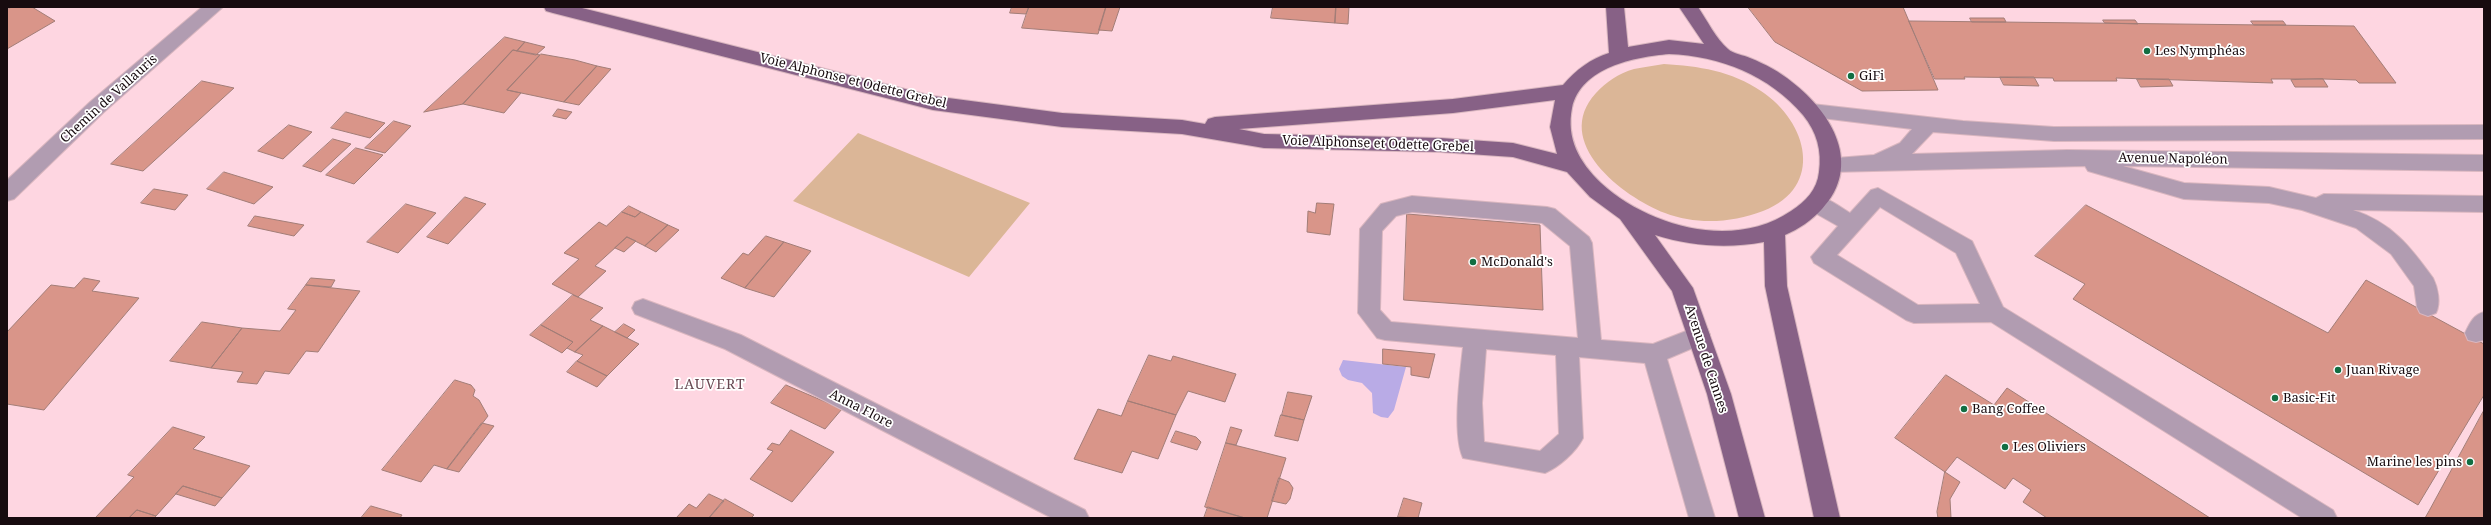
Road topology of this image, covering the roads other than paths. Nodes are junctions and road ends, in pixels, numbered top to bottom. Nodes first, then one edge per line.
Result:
1 (214, 7) edge
2 (553, 7) edge
3 (1614, 7) edge
4 (1688, 7) edge
5 (1721, 54) junction
6 (1620, 55) junction
7 (1570, 91) junction
8 (1812, 112) junction
9 (1928, 124) junction
10 (1182, 127) junction
11 (2451, 132) junction
12 (2484, 132) edge
13 (2067, 158) junction
14 (1874, 163) junction
15 (2478, 163) edge
16 (1831, 164) junction
17 (1573, 166) junction
18 (7, 193) edge
19 (2303, 202) junction
20 (1816, 203) junction
21 (2484, 204) edge
22 (1628, 215) junction
23 (1852, 224) junction
24 (1774, 231) junction
25 (2428, 307) dead end
26 (643, 308) dead end
27 (1996, 313) junction
28 (1699, 335) junction
29 (1474, 338) junction
30 (1567, 346) junction
31 (1590, 348) junction
32 (1654, 354) junction
33 (1076, 518) edge
34 (1702, 518) edge
35 (1752, 518) edge
36 (1827, 518) edge
37 (2324, 518) edge

1 - 18 street, Chemin de Vallauris
2 - 10 main road, Voie Alphonse et Odette Grebel
3 - 6 main road
4 - 5 main road
5 - 6 main road
5 - 8 main road
6 - 7 main road
7 - 10 main road, Voie Alphonse et Odette Grebel
7 - 17 main road
8 - 9 street, Avenue Napoléon
8 - 16 main road
9 - 11 street, Avenue Napoléon
9 - 14 street, Avenue Napoléon
10 - 17 main road, Voie Alphonse et Odette Grebel
11 - 12 street, Avenue Napoléon
11 - 15 street, Avenue Napoléon
13 - 14 street, Avenue Napoléon
13 - 15 street, Avenue Napoléon
13 - 19 street
14 - 16 street, Avenue Napoléon
16 - 20 main road
17 - 22 main road
19 - 21 street
19 - 25 street
20 - 23 street
20 - 24 main road
22 - 24 main road
22 - 28 main road, Avenue de Cannes
23 - 27 street
23 - 27 street
24 - 36 main road
26 - 33 street, Anna Flore
27 - 37 street
28 - 32 street
28 - 35 main road, Avenue de Cannes
29 - 30 street
29 - 30 street
29 - 31 street
30 - 31 street
31 - 32 street
32 - 34 street

